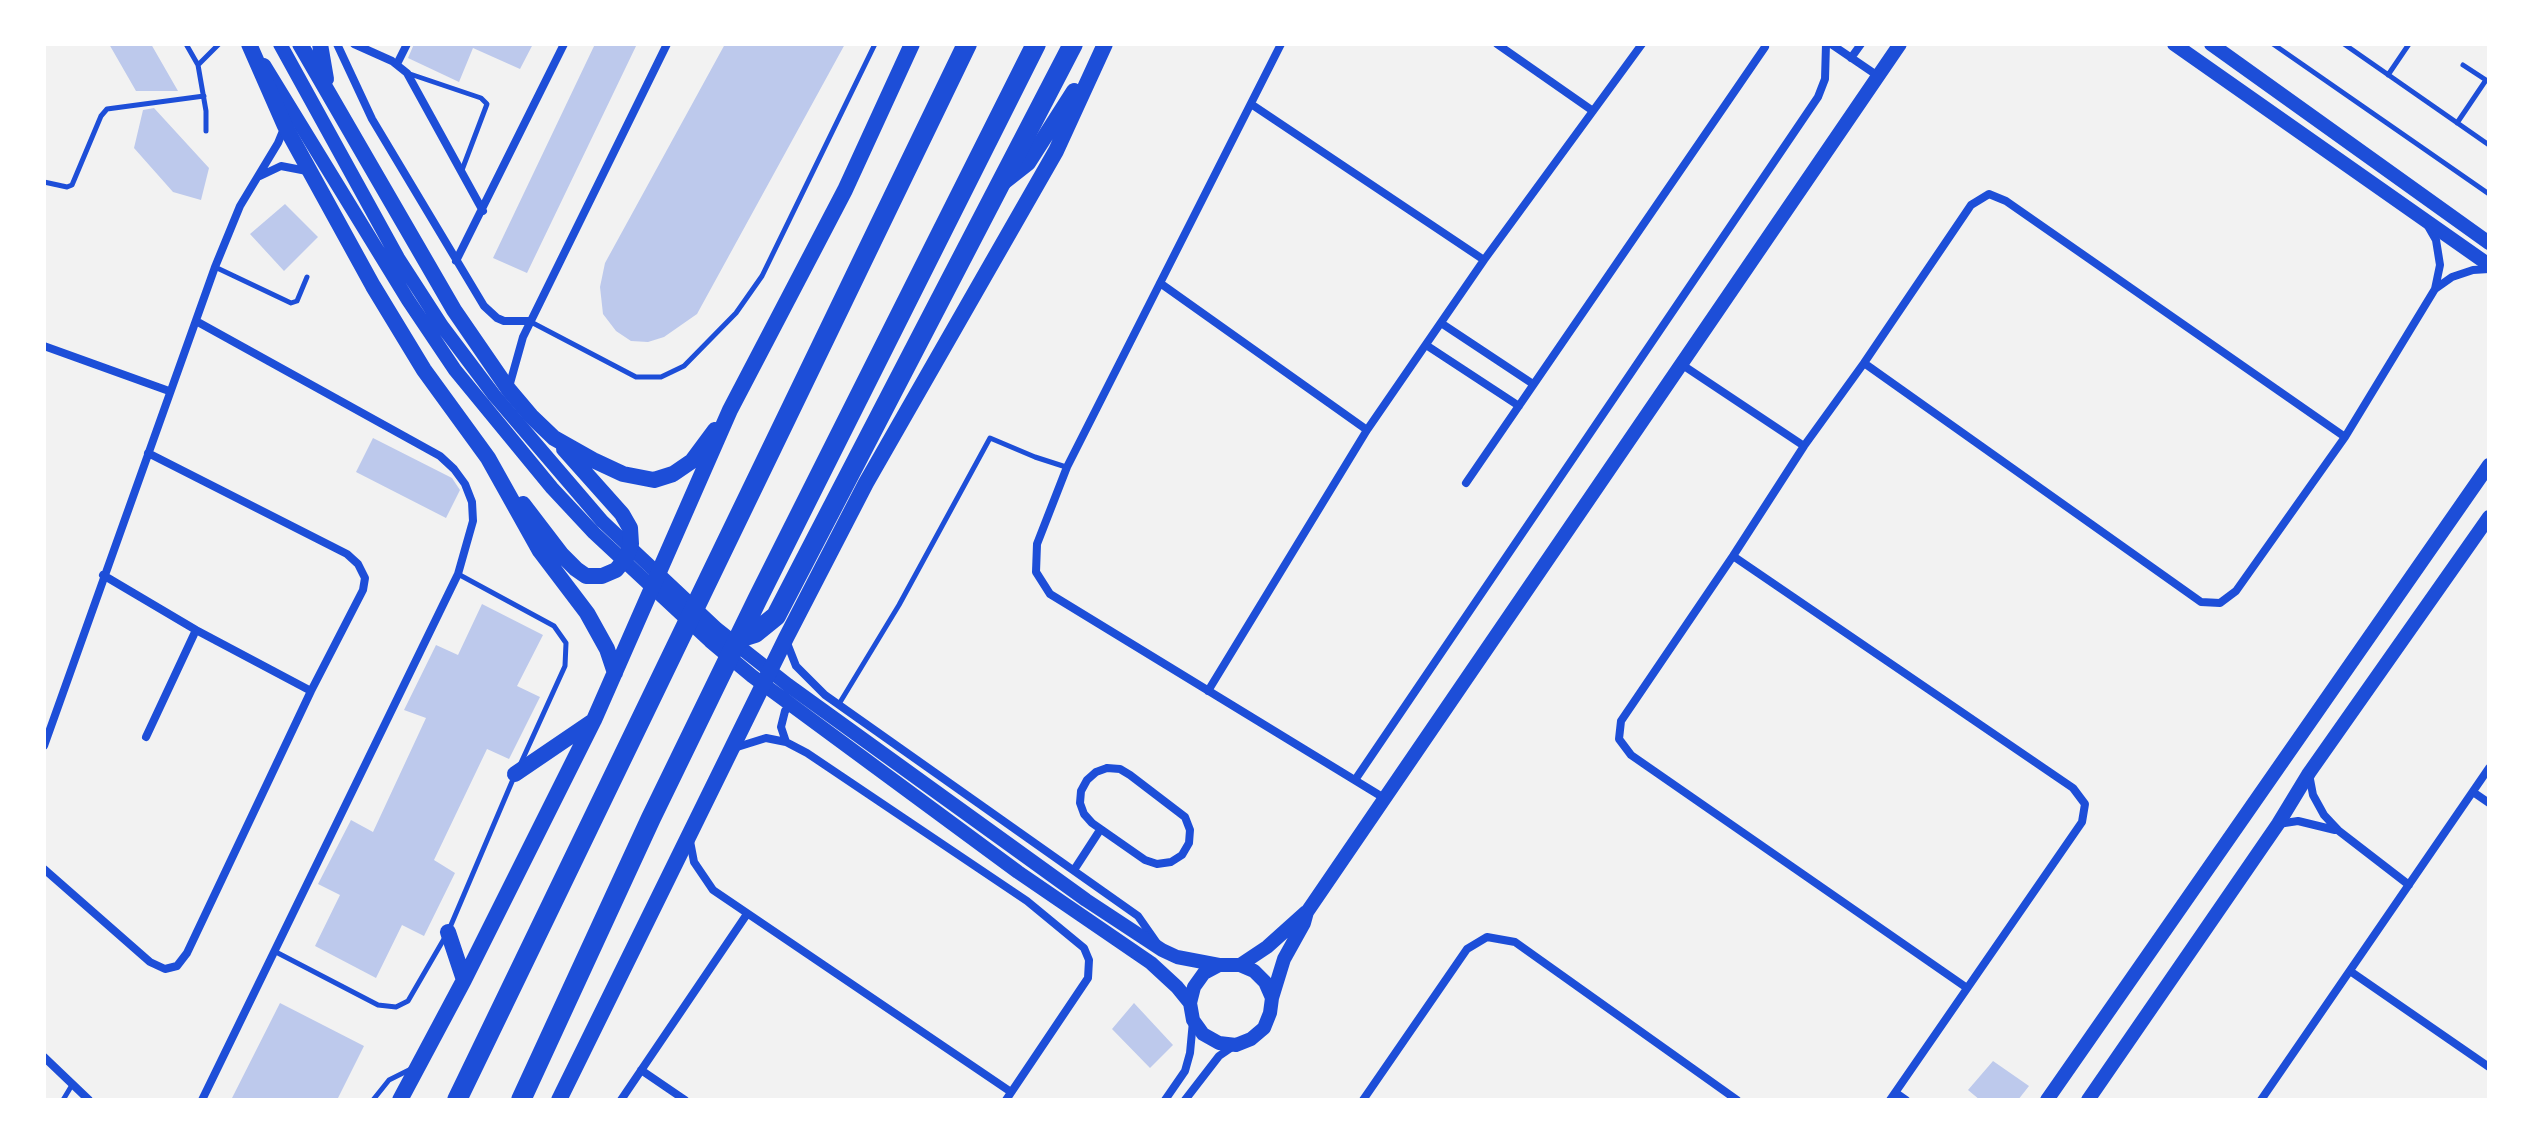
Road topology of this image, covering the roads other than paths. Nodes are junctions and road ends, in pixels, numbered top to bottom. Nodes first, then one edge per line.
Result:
1 (186, 44) edge
2 (219, 44) edge
3 (250, 44) edge
4 (280, 44) edge
5 (300, 44) edge
6 (320, 44) edge
7 (337, 44) edge
8 (354, 44) edge
9 (407, 44) edge
10 (564, 44) edge
11 (667, 44) edge
12 (875, 44) edge
13 (912, 44) edge
14 (967, 44) edge
15 (1036, 44) edge
16 (1073, 44) edge
17 (1104, 44) edge
18 (1281, 44) edge
19 (1497, 44) edge
20 (1642, 44) edge
21 (1828, 44) edge
22 (1861, 44) edge
23 (1900, 44) edge
24 (2174, 44) edge
25 (2211, 44) edge
26 (2273, 44) edge
27 (2344, 44) edge
28 (2409, 44) edge
29 (1765, 47) dead end
30 (1851, 58) junction
31 (397, 64) junction
32 (198, 65) junction
33 (2463, 65) dead end
34 (407, 73) junction
35 (2388, 75) junction
36 (1878, 76) junction
37 (2488, 81) edge
38 (327, 89) junction
39 (204, 96) junction
40 (1251, 104) junction
41 (1593, 111) junction
42 (2457, 123) junction
43 (285, 126) junction
44 (206, 131) dead end
45 (2489, 145) edge
46 (462, 170) junction
47 (309, 171) junction
48 (256, 179) junction
49 (44, 182) edge
50 (999, 186) junction
51 (2489, 194) edge
52 (483, 211) junction
53 (2424, 218) junction
54 (2489, 243) edge
55 (1484, 260) junction
56 (456, 261) junction
57 (215, 267) junction
58 (2489, 267) edge
59 (307, 277) dead end
60 (1160, 283) junction
61 (2435, 289) junction
62 (196, 321) junction
63 (530, 321) junction
64 (1441, 323) junction
65 (1426, 345) junction
66 (44, 346) edge
67 (1864, 363) junction
68 (1681, 364) junction
69 (1533, 384) junction
70 (509, 390) junction
71 (169, 391) junction
72 (1519, 406) junction
73 (730, 410) junction
74 (1367, 430) junction
75 (2345, 437) junction
76 (554, 438) junction
77 (1804, 446) junction
78 (148, 453) junction
79 (488, 458) junction
80 (2489, 465) edge
81 (1067, 467) junction
82 (1466, 483) dead end
83 (2489, 517) edge
84 (598, 527) junction
85 (1733, 556) junction
86 (458, 574) junction
87 (103, 575) junction
88 (196, 630) junction
89 (739, 638) junction
90 (786, 638) junction
91 (615, 673) junction
92 (311, 691) junction
93 (1208, 691) junction
94 (825, 695) junction
95 (839, 704) junction
96 (594, 720) junction
97 (146, 737) dead end
98 (786, 742) junction
99 (44, 746) edge
100 (733, 749) junction
101 (2489, 768) edge
102 (2309, 773) junction
103 (515, 774) junction
104 (1355, 780) junction
105 (2473, 792) junction
106 (1384, 798) junction
107 (2489, 803) edge
108 (2278, 824) junction
109 (1100, 830) junction
110 (2339, 831) junction
111 (689, 836) junction
112 (44, 869) edge
113 (1074, 870) junction
114 (2409, 885) junction
115 (1307, 912) junction
116 (747, 914) junction
117 (448, 932) junction
118 (1162, 950) junction
119 (274, 951) junction
120 (1219, 965) junction
121 (1240, 965) junction
122 (2350, 971) junction
123 (464, 980) junction
124 (1967, 988) junction
125 (1272, 998) junction
126 (1190, 1003) junction
127 (1193, 1020) junction
128 (1236, 1045) junction
129 (44, 1057) edge
130 (416, 1067) junction
131 (2489, 1067) edge
132 (641, 1070) junction
133 (468, 1075) junction
134 (72, 1084) junction
135 (1009, 1096) edge
136 (1893, 1096) edge
137 (63, 1100) edge
138 (89, 1100) edge
139 (202, 1100) edge
140 (373, 1100) edge
141 (400, 1100) edge
142 (448, 1100) edge
143 (457, 1100) edge
144 (521, 1100) edge
145 (559, 1100) edge
146 (621, 1100) edge
147 (685, 1100) edge
148 (1165, 1100) edge
149 (1185, 1100) edge
150 (1363, 1100) edge
151 (1737, 1100) edge
152 (1906, 1100) edge
153 (2047, 1100) edge
154 (2088, 1100) edge
155 (2261, 1100) edge

1 - 32 lane
2 - 32 lane
3 - 43 main road
3 - 84 street
4 - 84 street
5 - 38 main road
6 - 38 main road
7 - 56 street
8 - 31 street
9 - 31 street
10 - 52 street
11 - 63 street
12 - 63 lane
13 - 73 main road
14 - 133 highway
15 - 89 highway
16 - 50 highway
17 - 50 main road
17 - 90 main road
18 - 40 street
19 - 41 street
20 - 41 street
21 - 30 street
21 - 104 street
22 - 30 street
23 - 36 street
24 - 53 street
25 - 54 street
26 - 51 lane
27 - 35 lane
28 - 35 lane
29 - 69 street
30 - 36 street
31 - 34 street
32 - 39 lane
33 - 37 lane
34 - 46 street
34 - 46 lane
35 - 42 lane
36 - 68 street
37 - 42 lane
38 - 70 main road
39 - 44 lane
39 - 49 lane
40 - 55 street
40 - 60 street
41 - 55 street
42 - 45 lane
43 - 47 main road
43 - 48 street
46 - 52 street
47 - 48 street
47 - 79 main road
48 - 57 street
50 - 89 highway
52 - 56 street
53 - 58 street
53 - 61 street
55 - 64 street
56 - 63 street
57 - 59 lane
57 - 62 street
58 - 61 street
60 - 74 street
60 - 81 street
61 - 75 street
62 - 71 street
62 - 86 street
63 - 70 street
64 - 65 street
64 - 69 street
65 - 72 street
65 - 74 street
66 - 71 street
67 - 75 street
67 - 75 street
67 - 77 street
68 - 77 street
68 - 106 street
69 - 72 street
70 - 76 main road
71 - 78 street
72 - 82 street
73 - 76 main road
73 - 91 main road
74 - 93 street
76 - 79 main road
77 - 85 street
78 - 87 street
78 - 92 street
79 - 91 main road
80 - 153 street
81 - 93 street
81 - 95 lane
83 - 102 street
84 - 118 street
84 - 126 street
85 - 124 street
85 - 124 street
86 - 103 lane
86 - 119 street
87 - 88 street
87 - 99 street
88 - 92 street
88 - 97 street
89 - 144 highway
90 - 94 street
90 - 100 main road
91 - 96 main road
92 - 112 street
93 - 104 street
94 - 95 street
94 - 98 street
95 - 113 street
96 - 103 main road
96 - 123 main road
98 - 100 street
98 - 135 street
100 - 111 main road
101 - 105 street
102 - 108 street
102 - 110 street
103 - 117 lane
104 - 106 street
105 - 107 street
105 - 114 street
106 - 115 street
108 - 110 street
108 - 154 street
109 - 109 street
109 - 113 street
110 - 114 street
111 - 116 street
111 - 145 main road
113 - 118 street
114 - 122 street
115 - 121 street
115 - 125 street
116 - 132 street
116 - 135 street
117 - 119 lane
117 - 123 main road
118 - 120 street
119 - 139 street
120 - 121 street
120 - 126 street
121 - 125 street
122 - 131 street
122 - 155 street
123 - 130 main road
124 - 136 street
125 - 128 street
126 - 127 street
127 - 128 street
127 - 148 street
128 - 149 street
129 - 134 street
130 - 140 lane
130 - 141 main road
132 - 146 street
132 - 147 street
133 - 142 main road
133 - 143 highway
134 - 137 lane
134 - 138 street
136 - 152 street
150 - 151 street

